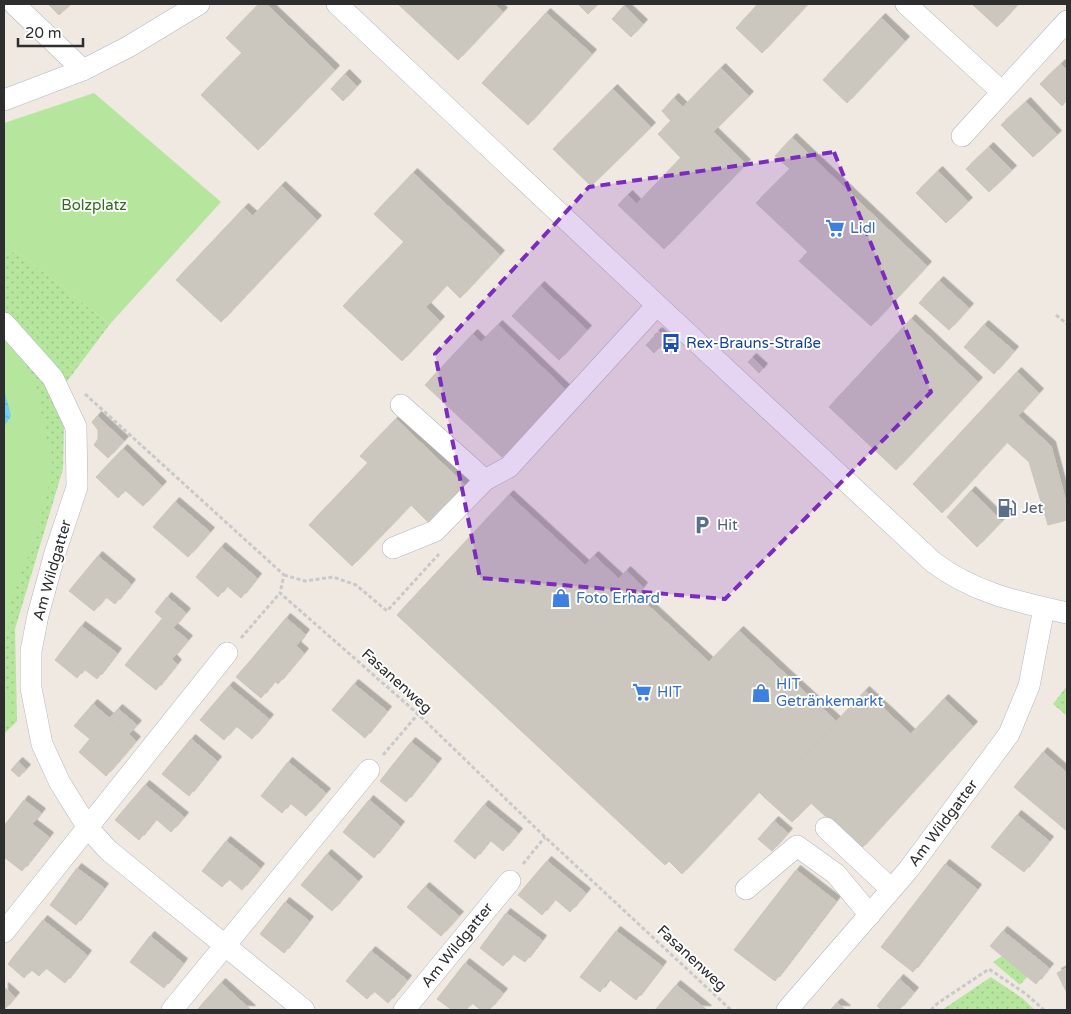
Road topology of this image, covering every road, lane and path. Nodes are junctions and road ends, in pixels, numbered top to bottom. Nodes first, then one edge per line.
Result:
1 (14, 4) edge
2 (199, 4) edge
3 (337, 4) edge
4 (906, 4) edge
5 (1067, 20) edge
6 (83, 70) junction
7 (1002, 92) junction
8 (4, 100) edge
9 (962, 136) dead end
10 (657, 306) junction
11 (1056, 315) dead end
12 (4, 323) edge
13 (1067, 324) edge
14 (52, 378) junction
15 (401, 405) dead end
16 (485, 480) junction
17 (393, 548) dead end
18 (280, 593) junction
19 (1044, 608) junction
20 (1067, 613) edge
21 (227, 654) joint
22 (418, 714) junction
23 (369, 770) joint
24 (88, 828) junction
25 (826, 828) dead end
26 (544, 837) junction
27 (510, 880) joint
28 (746, 888) dead end
29 (892, 889) junction
30 (870, 915) junction
31 (4, 932) edge
32 (224, 946) junction
33 (172, 1010) edge
34 (304, 1010) edge
35 (404, 1010) edge
36 (732, 1010) edge
37 (787, 1010) edge
38 (931, 1010) edge
39 (1044, 1010) edge

1 - 6 street
2 - 6 street
3 - 10 street
4 - 7 street
5 - 7 street
6 - 8 street
7 - 9 street
10 - 16 street
10 - 19 street
11 - 13 path
12 - 14 street, Am Wildgatter
14 - 18 path
14 - 24 street, Am Wildgatter
15 - 16 street
16 - 17 street
18 - 21 path
18 - 22 path, Fasanenweg
19 - 20 street
19 - 29 street, Am Wildgatter
21 - 24 street
22 - 23 path
22 - 26 path, Fasanenweg
23 - 32 street
24 - 31 street
24 - 32 street, Am Wildgatter
25 - 29 street
26 - 27 path
26 - 36 path, Fasanenweg
27 - 35 street, Am Wildgatter
28 - 30 street
29 - 30 street, Am Wildgatter
30 - 37 street, Am Wildgatter
32 - 33 street
32 - 34 street, Am Wildgatter
38 - 39 path

